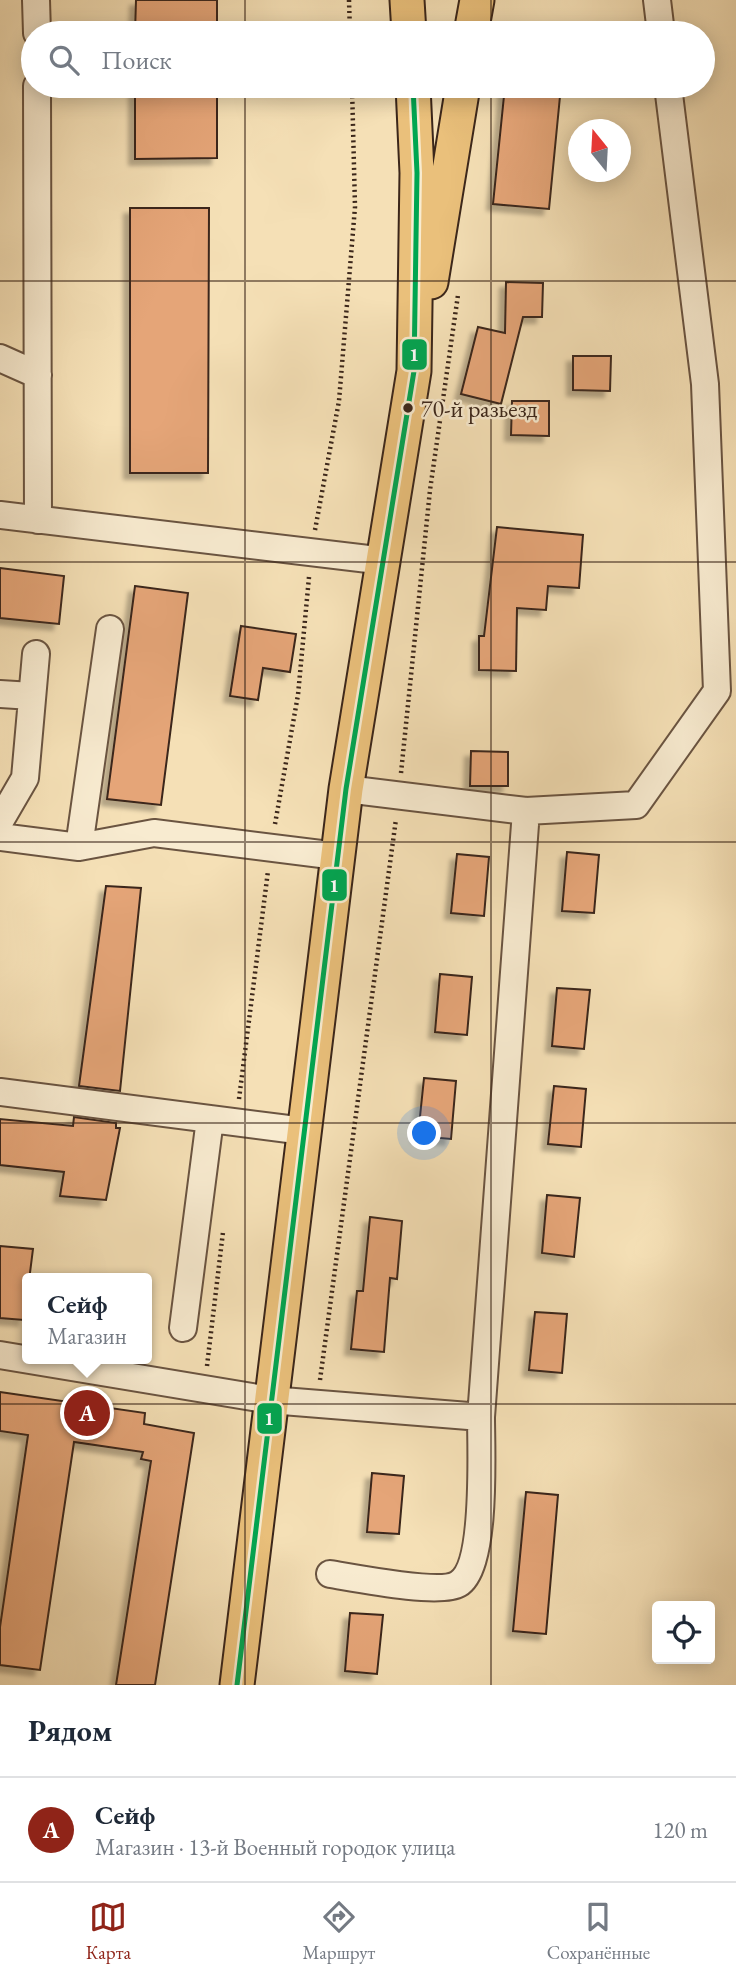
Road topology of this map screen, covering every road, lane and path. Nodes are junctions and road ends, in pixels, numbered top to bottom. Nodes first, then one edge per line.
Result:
1 (36, 0) edge
2 (349, 0) edge
3 (407, 0) edge
4 (477, 0) edge
5 (657, 0) edge
6 (37, 21) edge
7 (350, 21) edge
8 (408, 21) edge
9 (473, 21) edge
10 (660, 21) edge
11 (37, 98) edge
12 (352, 98) edge
13 (414, 98) edge
14 (461, 98) edge
15 (669, 98) edge
16 (460, 284) dead end
17 (0, 358) edge
18 (414, 371) junction
19 (38, 375) junction
20 (0, 515) edge
21 (38, 520) junction
22 (311, 552) junction
23 (385, 561) junction
24 (110, 629) dead end
25 (36, 654) dead end
26 (0, 694) edge
27 (32, 695) junction
28 (346, 789) junction
29 (399, 796) junction
30 (527, 811) junction
31 (0, 821) edge
32 (0, 837) edge
33 (79, 847) junction
34 (271, 848) junction
35 (337, 856) junction
36 (0, 1092) edge
37 (210, 1119) junction
38 (236, 1122) junction
39 (304, 1131) junction
40 (224, 1229) dead end
41 (183, 1328) dead end
42 (0, 1355) edge
43 (22, 1359) edge
44 (54, 1364) edge
45 (205, 1389) junction
46 (270, 1400) junction
47 (317, 1404) junction
48 (481, 1417) junction
49 (330, 1574) dead end
50 (237, 1685) edge

1 - 6 street
2 - 7 path
3 - 8 main road
4 - 9 main road
5 - 10 street
11 - 19 street
12 - 22 path
13 - 18 main road
14 - 18 main road
15 - 30 street
16 - 29 path
17 - 19 street
18 - 23 main road
19 - 21 street
20 - 21 street
21 - 22 street
22 - 23 street
22 - 34 path
23 - 28 main road
24 - 33 street
25 - 27 street
26 - 27 street
27 - 31 street
28 - 29 street
28 - 35 main road
29 - 30 street
29 - 47 path
30 - 48 street
32 - 33 street
33 - 34 street
34 - 35 street
34 - 38 path
35 - 39 main road
36 - 37 street
37 - 38 street
37 - 41 street
38 - 39 street
39 - 46 main road
40 - 45 path
42 - 43 street
44 - 45 street
45 - 46 street
46 - 47 street
46 - 50 main road
47 - 48 street
48 - 49 street

